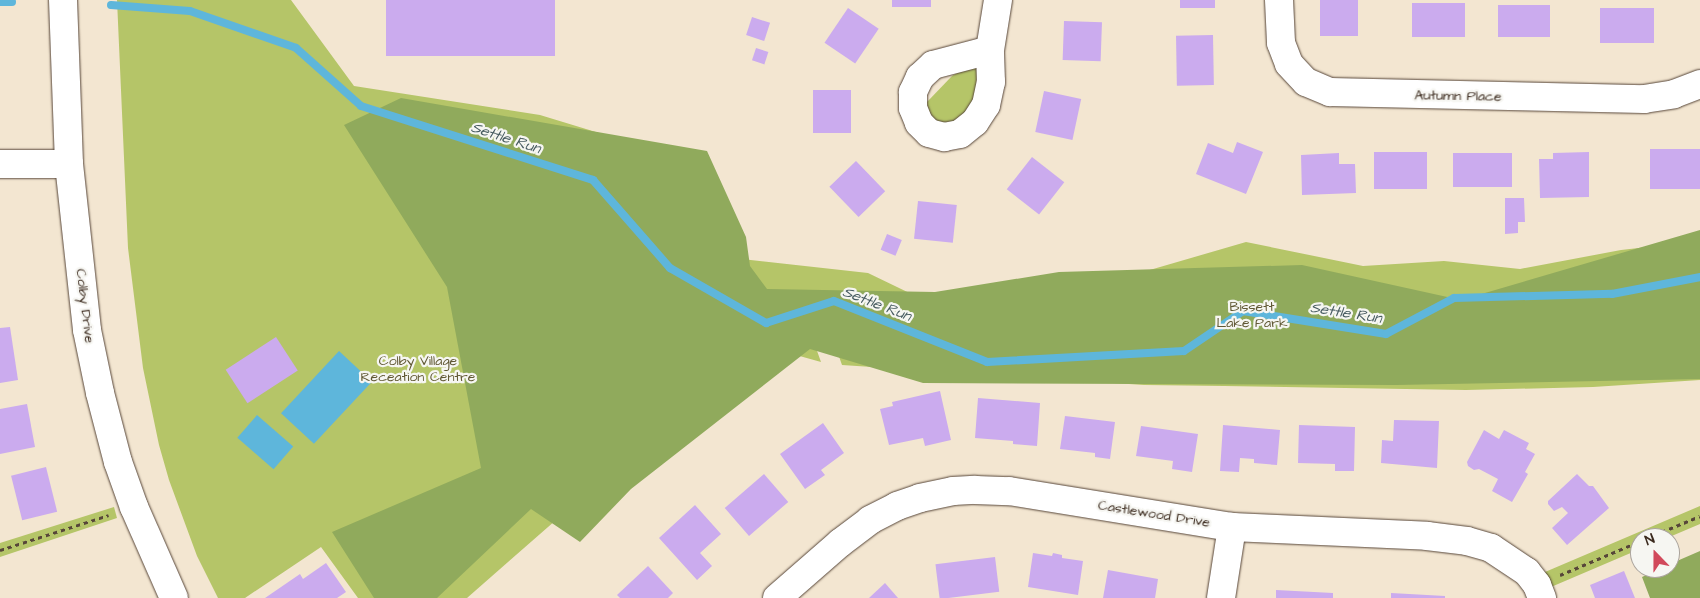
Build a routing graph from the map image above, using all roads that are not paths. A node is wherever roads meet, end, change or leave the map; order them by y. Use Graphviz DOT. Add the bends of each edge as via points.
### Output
graph roads {
  1 [pos="63,0"];
  2 [pos="998,0"];
  3 [pos="1279,0"];
  4 [pos="990,50"];
  5 [pos="1700,84"];
  6 [pos="0,164"];
  7 [pos="69,164"];
  8 [pos="1232,527"];
  9 [pos="1539,591"];
  10 [pos="174,598"];
  11 [pos="777,598"];
  12 [pos="1221,598"];
  1 -- 7 [label="street, Colby Drive"];
  2 -- 4 [label="street"];
  3 -- 5 [label="street, Autumn Place" via="1281,43 1288,64 1306,82 1330,92 1644,99 1674,94"];
  6 -- 7 [label="street"];
  7 -- 10 [label="street, Colby Drive" via="87,330 100,393 134,507"];
  8 -- 9 [label="street, Castlewood Drive" via="1427,536 1467,541 1492,548 1508,558 1527,572"];
  8 -- 11 [label="street, Castlewood Drive" via="1008,491 947,492 897,506 870,520"];
  8 -- 12 [label="street"];
}
